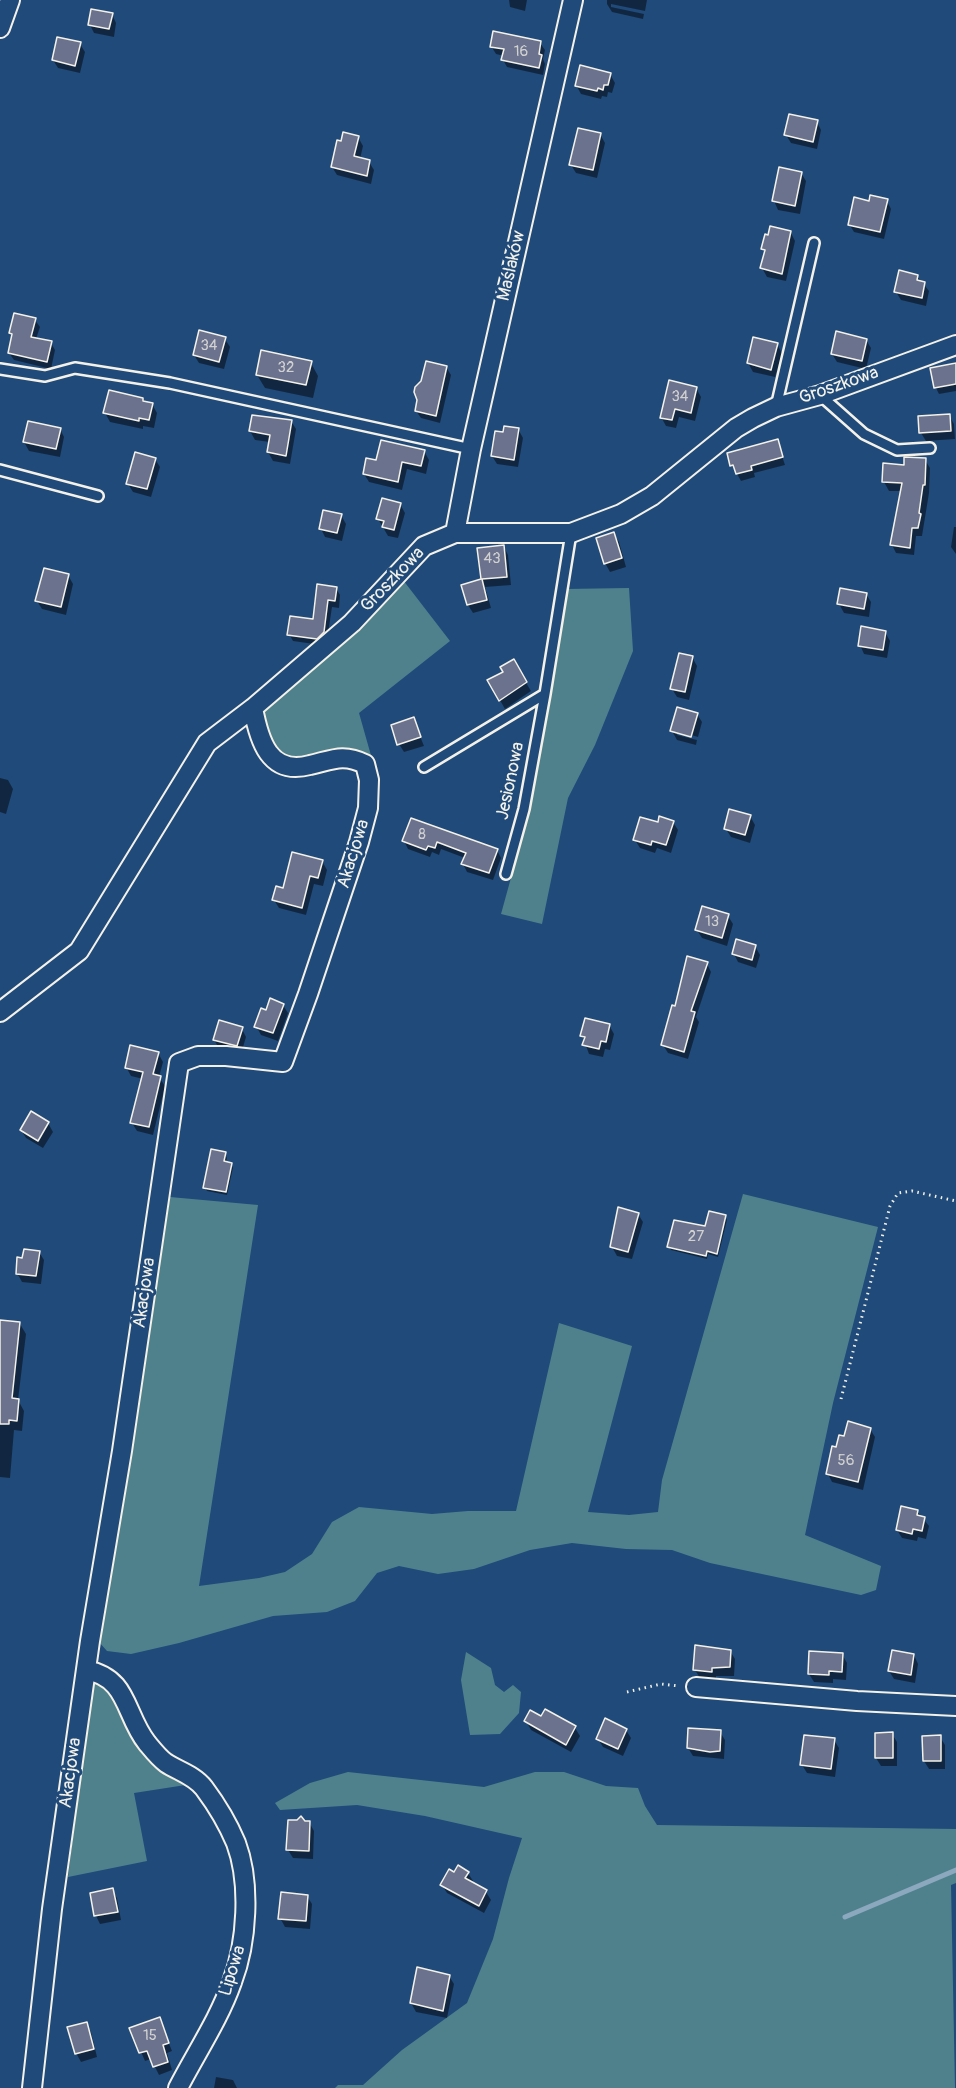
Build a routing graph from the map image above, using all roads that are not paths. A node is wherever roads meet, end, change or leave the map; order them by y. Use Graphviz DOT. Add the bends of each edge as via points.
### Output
graph roads {
  1 [pos="10,0"];
  2 [pos="573,0"];
  3 [pos="0,28"];
  4 [pos="814,243"];
  5 [pos="956,345"];
  6 [pos="0,369"];
  7 [pos="820,395"];
  8 [pos="776,407"];
  9 [pos="930,448"];
  10 [pos="471,449"];
  11 [pos="0,470"];
  12 [pos="98,496"];
  13 [pos="455,533"];
  14 [pos="571,533"];
  15 [pos="545,694"];
  16 [pos="253,708"];
  17 [pos="424,767"];
  18 [pos="506,874"];
  19 [pos="0,1012"];
  20 [pos="86,1670"];
  21 [pos="696,1687"];
  22 [pos="956,1706"];
  23 [pos="32,2088"];
  24 [pos="178,2088"];
  1 -- 3 [label="street"];
  2 -- 10 [label="street, Maślaków"];
  4 -- 8 [label="lane"];
  5 -- 7 [label="street, Groszkowa"];
  6 -- 10 [label="lane" via="45,376 75,368 170,383"];
  7 -- 8 [label="street, Groszkowa"];
  7 -- 9 [label="lane" via="864,434 897,450"];
  8 -- 14 [label="street, Groszkowa" via="736,428 652,496 621,514"];
  10 -- 13 [label="street, Maślaków"];
  11 -- 12 [label="lane"];
  13 -- 14 [label="street, Groszkowa"];
  13 -- 16 [label="street, Groszkowa" via="424,546 352,623"];
  14 -- 15 [label="lane, Jesionowa"];
  15 -- 17 [label="lane, Jesionowa"];
  15 -- 18 [label="lane, Jesionowa" via="524,809"];
  16 -- 19 [label="street, Groszkowa" via="207,743 79,951"];
  16 -- 20 [label="street, Akacjowa" via="261,741 284,766 307,766 340,757 365,764 368,808 283,1062 198,1056 179,1063"];
  20 -- 23 [label="street, Akacjowa" via="52,1909"];
  20 -- 24 [label="street, Lipowa" via="111,1680 146,1742 164,1762 202,1785 236,1843 245,1892 245,1927 237,1967 216,2018"];
  21 -- 22 [label="street"];
}
